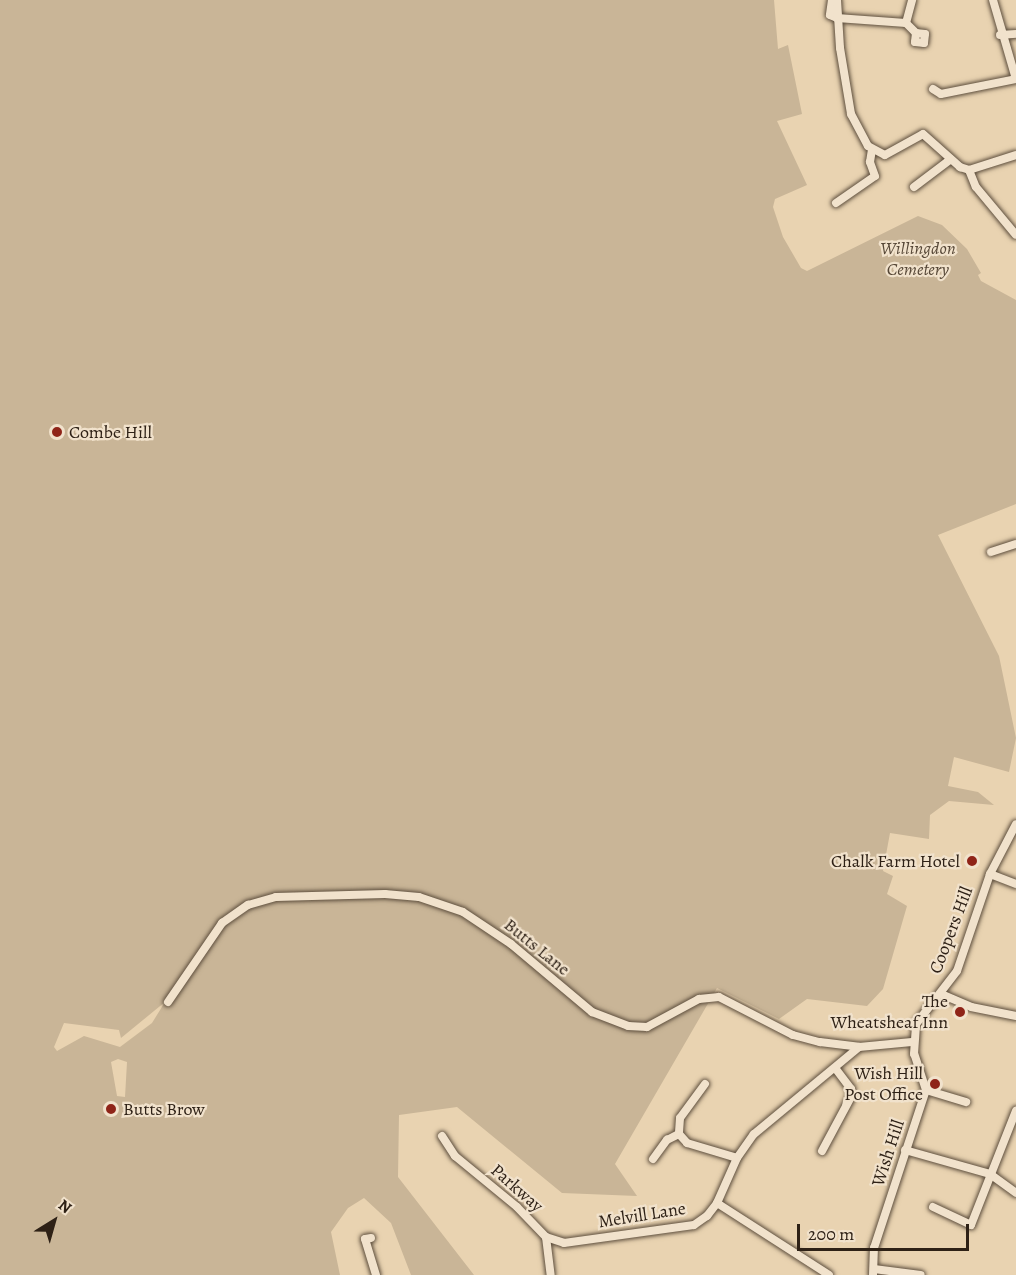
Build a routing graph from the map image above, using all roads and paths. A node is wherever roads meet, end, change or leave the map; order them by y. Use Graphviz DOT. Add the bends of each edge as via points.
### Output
graph roads {
  1 [pos="832,0"];
  2 [pos="837,0"];
  3 [pos="912,0"];
  4 [pos="993,0"];
  5 [pos="837,18"];
  6 [pos="906,23"];
  7 [pos="916,33"];
  8 [pos="1016,34"];
  9 [pos="1000,35"];
  10 [pos="1016,79"];
  11 [pos="937,95"];
  12 [pos="872,149"];
  13 [pos="1016,155"];
  14 [pos="951,159"];
  15 [pos="969,170"];
  16 [pos="914,187"];
  17 [pos="836,202"];
  18 [pos="1016,235"];
  19 [pos="1016,544"];
  20 [pos="992,552"];
  21 [pos="1016,824"];
  22 [pos="990,874"];
  23 [pos="1016,884"];
  24 [pos="941,994"];
  25 [pos="168,1002"];
  26 [pos="1016,1016"];
  27 [pos="912,1042"];
  28 [pos="859,1047"];
  29 [pos="836,1069"];
  30 [pos="705,1084"];
  31 [pos="926,1090"];
  32 [pos="966,1102"];
  33 [pos="1016,1111"];
  34 [pos="679,1134"];
  35 [pos="442,1136"];
  36 [pos="905,1150"];
  37 [pos="822,1151"];
  38 [pos="737,1158"];
  39 [pos="653,1159"];
  40 [pos="990,1174"];
  41 [pos="1016,1193"];
  42 [pos="717,1203"];
  43 [pos="933,1207"];
  44 [pos="546,1237"];
  45 [pos="371,1238"];
  46 [pos="564,1243"];
  47 [pos="550,1259"];
  48 [pos="873,1272"];
  49 [pos="376,1275"];
  50 [pos="551,1275"];
  51 [pos="829,1275"];
  52 [pos="921,1275"];
  1 -- 5 [label="street" via="830,15"];
  2 -- 5 [label="street"];
  3 -- 6 [label="street"];
  4 -- 9 [label="street"];
  5 -- 6 [label="street"];
  5 -- 12 [label="street" via="851,114 858,134"];
  6 -- 7 [label="street"];
  8 -- 9 [label="street"];
  9 -- 10 [label="street"];
  10 -- 11 [label="street"];
  12 -- 14 [label="street" via="885,155 923,134"];
  12 -- 17 [label="street" via="870,162 875,176"];
  13 -- 15 [label="street"];
  14 -- 15 [label="street"];
  14 -- 16 [label="street"];
  15 -- 18 [label="street" via="976,187"];
  19 -- 20 [label="street"];
  21 -- 22 [label="street, Coopers Hill"];
  22 -- 23 [label="street"];
  22 -- 24 [label="street, Coopers Hill" via="957,971"];
  24 -- 26 [label="street" via="971,1007"];
  24 -- 27 [label="street, Coopers Hill" via="916,1024"];
  25 -- 28 [label="street, Butts Lane" via="222,923 248,904 276,897 385,894 419,897 463,912 511,944 592,1012 611,1021 647,1027 699,999 719,997 793,1035"];
  27 -- 28 [label="street, Butts Lane"];
  27 -- 31 [label="street"];
  28 -- 29 [label="street, Melvill Lane"];
  29 -- 37 [label="street" via="851,1089 851,1097"];
  29 -- 38 [label="street, Melvill Lane" via="779,1111 754,1134"];
  30 -- 34 [label="street" via="680,1118"];
  31 -- 32 [label="street"];
  31 -- 36 [label="street, Wish Hill"];
  33 -- 40 [label="street"];
  34 -- 38 [label="street" via="697,1147"];
  34 -- 39 [label="street" via="667,1140"];
  35 -- 44 [label="street, Parkway" via="455,1156 517,1207"];
  36 -- 40 [label="street"];
  36 -- 48 [label="street, Wish Hill" via="874,1248"];
  38 -- 42 [label="street, Melvill Lane"];
  40 -- 41 [label="street"];
  40 -- 43 [label="street" via="971,1225"];
  42 -- 46 [label="street, Melvill Lane" via="694,1225"];
  42 -- 51 [label="street"];
  44 -- 46 [label="street"];
  44 -- 47 [label="street, Parkway"];
  45 -- 49 [label="street" via="365,1239"];
  46 -- 47 [label="street"];
  47 -- 50 [label="street, Parkway"];
  48 -- 52 [label="street"];
}
